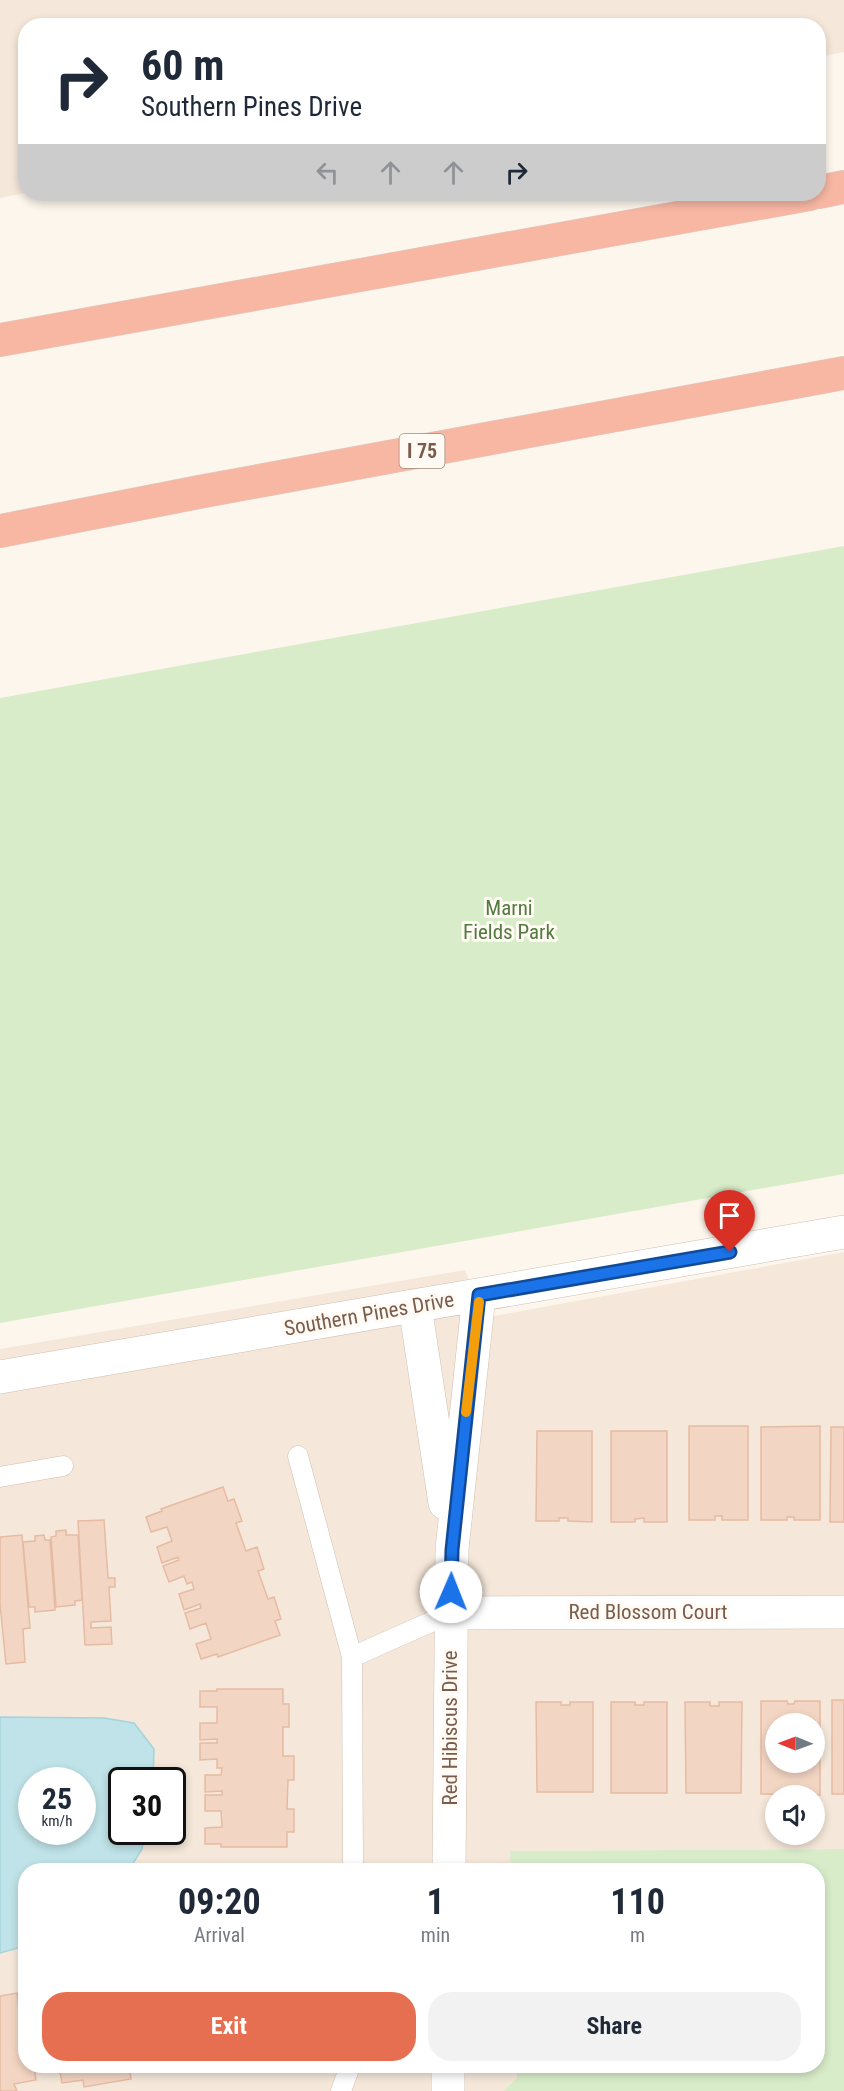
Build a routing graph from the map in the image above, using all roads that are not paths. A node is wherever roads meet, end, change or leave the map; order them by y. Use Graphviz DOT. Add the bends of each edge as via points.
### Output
graph roads {
  1 [pos="844,187"];
  2 [pos="826,191"];
  3 [pos="771,201"];
  4 [pos="0,340"];
  5 [pos="844,373"];
  6 [pos="0,531"];
  7 [pos="844,1232"];
  8 [pos="479,1295"];
  9 [pos="415,1306"];
  10 [pos="0,1377"];
  11 [pos="298,1456"];
  12 [pos="63,1466"];
  13 [pos="0,1477"];
  14 [pos="452,1550"];
  15 [pos="451,1612"];
  16 [pos="844,1612"];
  17 [pos="352,1657"];
  18 [pos="353,1863"];
  19 [pos="449,1863"];
  20 [pos="347,2073"];
  21 [pos="448,2073"];
  22 [pos="341,2091"];
  23 [pos="448,2091"];
  1 -- 2 [label="highway"];
  3 -- 4 [label="highway"];
  5 -- 6 [label="highway, I 75"];
  7 -- 8 [label="street, Southern Pines Drive"];
  8 -- 9 [label="street, Southern Pines Drive"];
  8 -- 14 [label="street, Red Hibiscus Drive"];
  9 -- 10 [label="street, Southern Pines Drive"];
  9 -- 14 [label="street, Red Hibiscus Drive"];
  11 -- 17 [label="lane"];
  12 -- 13 [label="lane"];
  14 -- 15 [label="street, Red Hibiscus Drive"];
  15 -- 16 [label="street, Red Blossom Court"];
  15 -- 17 [label="lane"];
  15 -- 19 [label="street, Red Hibiscus Drive"];
  17 -- 18 [label="lane"];
  20 -- 22 [label="lane"];
  21 -- 23 [label="street"];
}
